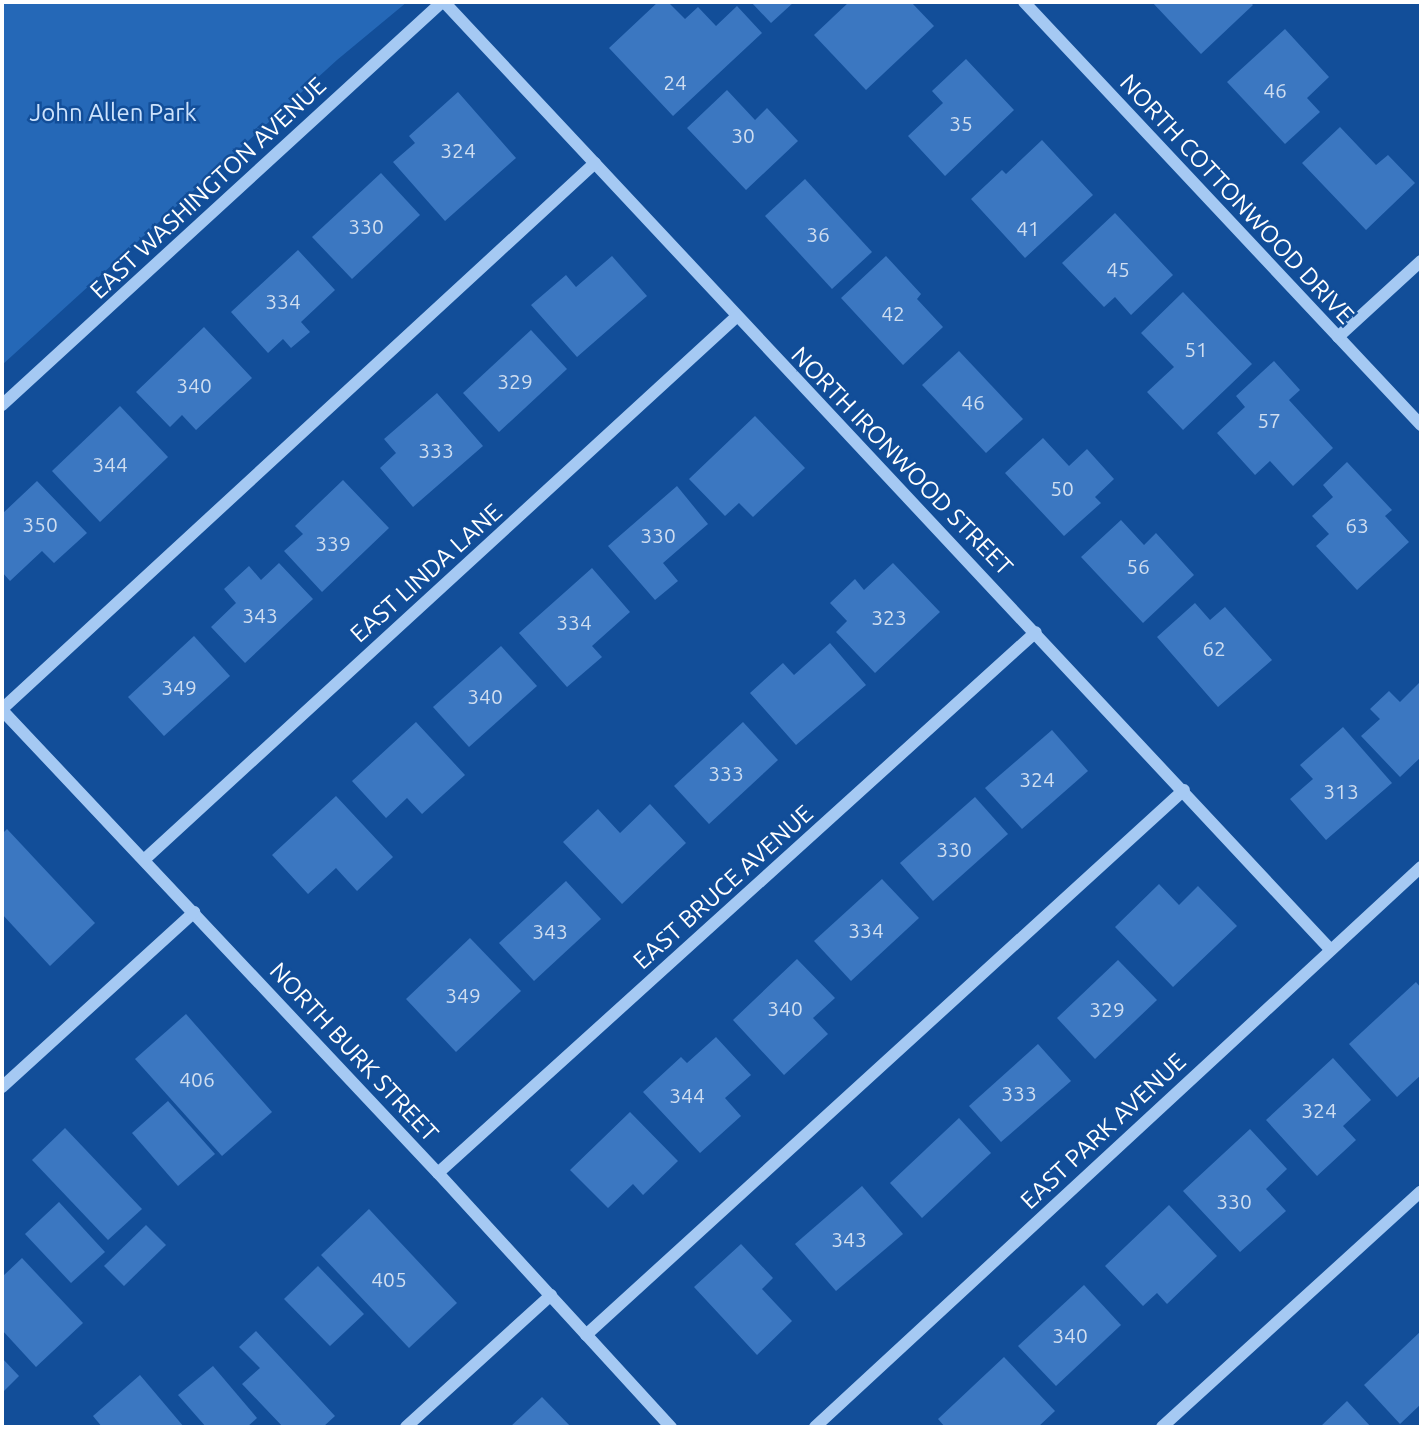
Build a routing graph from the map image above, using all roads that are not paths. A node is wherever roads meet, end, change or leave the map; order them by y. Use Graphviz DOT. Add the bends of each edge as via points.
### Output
graph roads {
  1 [pos="443,2"];
  2 [pos="1024,2"];
  3 [pos="595,163"];
  4 [pos="1421,261"];
  5 [pos="736,317"];
  6 [pos="1338,337"];
  7 [pos="2,405"];
  8 [pos="1421,425"];
  9 [pos="1035,632"];
  10 [pos="2,709"];
  11 [pos="1184,790"];
  12 [pos="145,859"];
  13 [pos="1421,867"];
  14 [pos="194,912"];
  15 [pos="1330,949"];
  16 [pos="2,1087"];
  17 [pos="438,1172"];
  18 [pos="1421,1191"];
  19 [pos="551,1295"];
  20 [pos="586,1335"];
  21 [pos="406,1427"];
  22 [pos="671,1427"];
  23 [pos="815,1427"];
  24 [pos="1162,1427"];
  1 -- 3 [label="street, NORTH IRONWOOD STREET"];
  1 -- 7 [label="street, EAST WASHINGTON AVENUE"];
  2 -- 6 [label="street, NORTH COTTONWOOD DRIVE"];
  3 -- 5 [label="street, NORTH IRONWOOD STREET"];
  3 -- 10 [label="street"];
  4 -- 6 [label="street"];
  5 -- 9 [label="street, NORTH IRONWOOD STREET"];
  5 -- 12 [label="street, EAST LINDA LANE"];
  6 -- 8 [label="street, NORTH COTTONWOOD DRIVE"];
  9 -- 11 [label="street, NORTH IRONWOOD STREET"];
  9 -- 17 [label="street, EAST BRUCE AVENUE"];
  10 -- 12 [label="street, NORTH BURK STREET"];
  11 -- 15 [label="street, NORTH IRONWOOD STREET"];
  11 -- 20 [label="street"];
  12 -- 14 [label="street, NORTH BURK STREET"];
  13 -- 15 [label="street, EAST PARK AVENUE"];
  14 -- 16 [label="street"];
  14 -- 17 [label="street, NORTH BURK STREET"];
  15 -- 23 [label="street, EAST PARK AVENUE"];
  17 -- 19 [label="street, NORTH BURK STREET"];
  18 -- 24 [label="street"];
  19 -- 20 [label="street, NORTH BURK STREET"];
  19 -- 21 [label="street"];
  20 -- 22 [label="street, NORTH BURK STREET"];
}
